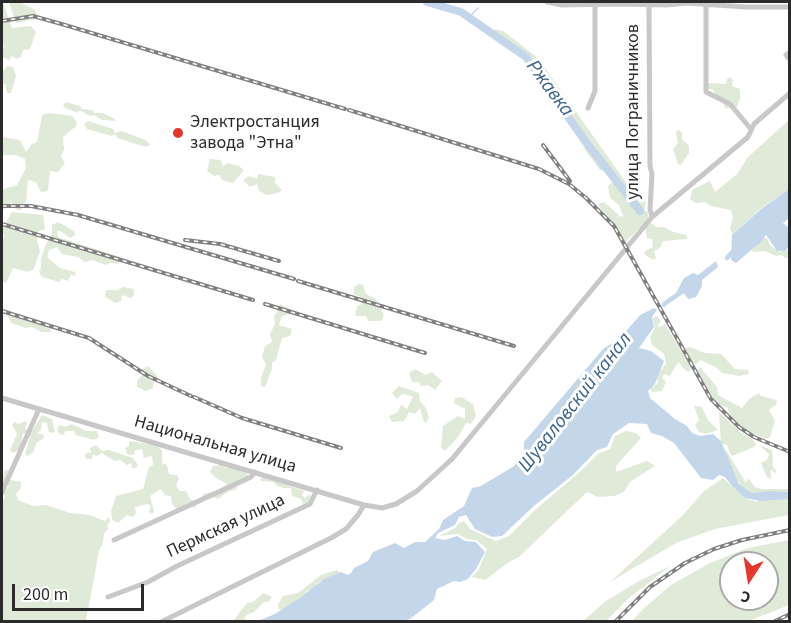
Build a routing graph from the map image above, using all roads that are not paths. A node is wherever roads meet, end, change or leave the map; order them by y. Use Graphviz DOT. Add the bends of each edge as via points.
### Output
graph roads {
  1 [pos="547,2"];
  2 [pos="706,3"];
  3 [pos="595,5"];
  4 [pos="649,5"];
  5 [pos="789,7"];
  6 [pos="789,52"];
  7 [pos="789,60"];
  8 [pos="789,93"];
  9 [pos="588,108"];
  10 [pos="750,128"];
  11 [pos="652,217"];
  12 [pos="2,398"];
  13 [pos="39,409"];
  14 [pos="255,472"];
  15 [pos="317,490"];
  16 [pos="2,492"];
  17 [pos="364,505"];
  18 [pos="114,540"];
  19 [pos="108,597"];
  20 [pos="161,621"];
  1 -- 3 [label="street"];
  2 -- 4 [label="street"];
  2 -- 5 [label="street"];
  2 -- 10 [label="street" via="706,93 730,105"];
  3 -- 4 [label="street"];
  3 -- 9 [label="street" via="595,91"];
  4 -- 11 [label="street, улица Пограничников"];
  6 -- 7 [label="street"];
  8 -- 10 [label="street"];
  10 -- 11 [label="street" via="748,137"];
  11 -- 17 [label="street, Национальная улица" via="452,459 417,491 396,504 382,508"];
  12 -- 13 [label="street, Национальная улица"];
  13 -- 14 [label="street, Национальная улица"];
  13 -- 16 [label="street"];
  14 -- 15 [label="street, Национальная улица"];
  14 -- 18 [label="street"];
  15 -- 17 [label="street, Национальная улица"];
  15 -- 19 [label="street, Пермская улица" via="310,504 148,582"];
  17 -- 20 [label="street" via="346,529 332,538"];
}
